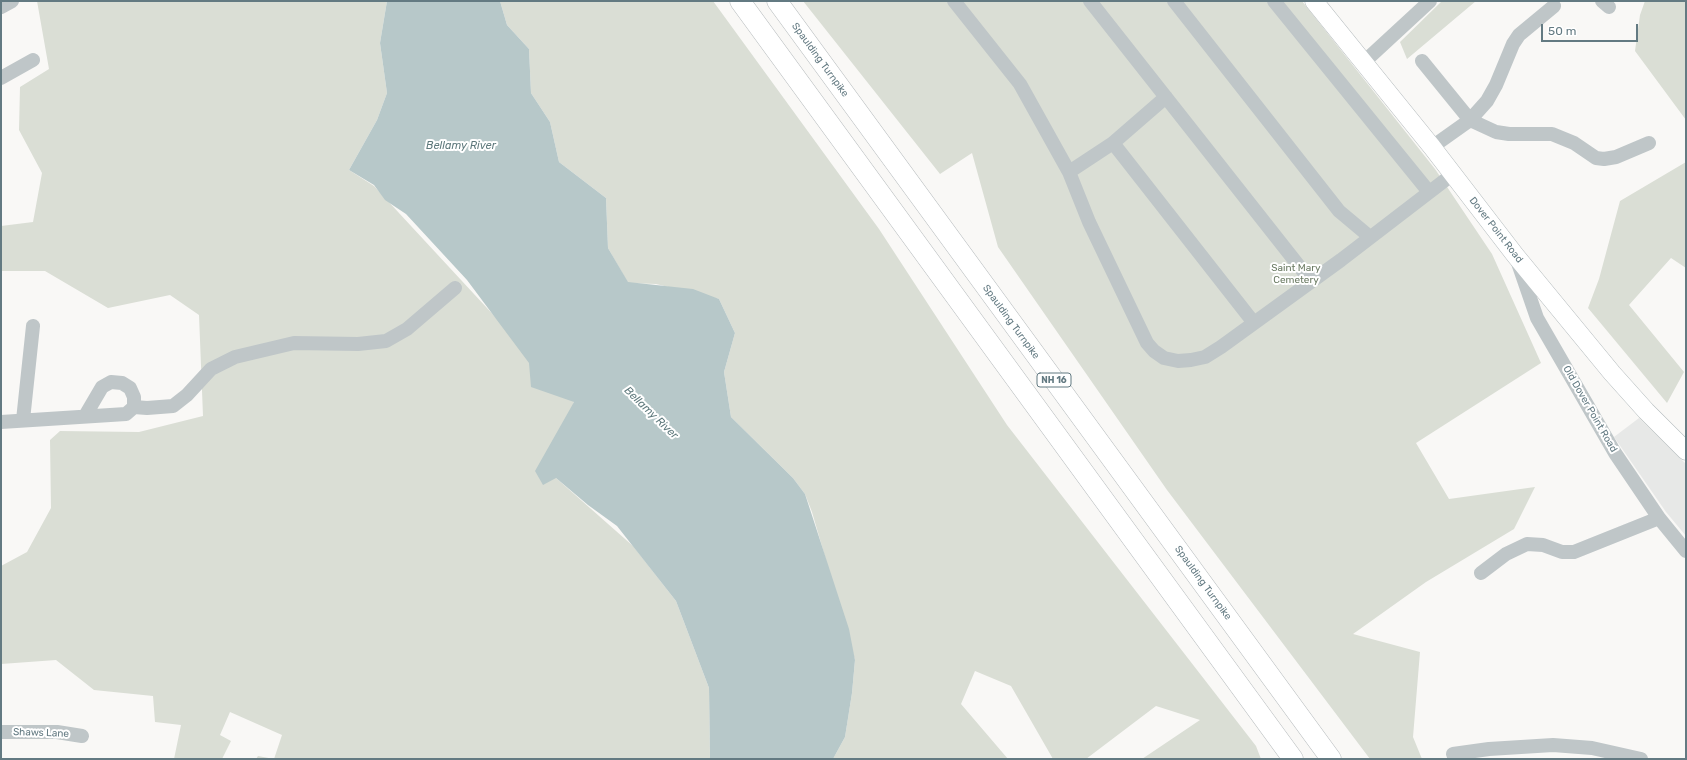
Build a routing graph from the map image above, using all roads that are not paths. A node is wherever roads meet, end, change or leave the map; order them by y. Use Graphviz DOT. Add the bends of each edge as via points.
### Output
graph roads {
  1 [pos="12,1"];
  2 [pos="740,1"];
  3 [pos="777,1"];
  4 [pos="954,1"];
  5 [pos="1090,1"];
  6 [pos="1174,1"];
  7 [pos="1274,1"];
  8 [pos="1314,1"];
  9 [pos="1430,1"];
  10 [pos="1,6"];
  11 [pos="1554,6"];
  12 [pos="33,60"];
  13 [pos="1422,61"];
  14 [pos="1364,62"];
  15 [pos="1,78"];
  16 [pos="1166,97"];
  17 [pos="1470,120"];
  18 [pos="1113,143"];
  19 [pos="1649,143"];
  20 [pos="1432,147"];
  21 [pos="1069,172"];
  22 [pos="1453,174"];
  23 [pos="1429,192"];
  24 [pos="1370,237"];
  25 [pos="1515,255"];
  26 [pos="1310,280"];
  27 [pos="455,288"];
  28 [pos="1254,323"];
  29 [pos="33,326"];
  30 [pos="134,407"];
  31 [pos="85,416"];
  32 [pos="23,420"];
  33 [pos="1,422"];
  34 [pos="1686,451"];
  35 [pos="1659,518"];
  36 [pos="1686,551"];
  37 [pos="1481,573"];
  38 [pos="1,732"];
  39 [pos="82,736"];
  40 [pos="1453,754"];
  41 [pos="1293,759"];
  42 [pos="1331,759"];
  43 [pos="1641,759"];
  1 -- 10 [label="street"];
  2 -- 41 [label="highway, NH 16"];
  3 -- 42 [label="highway, Spaulding Turnpike / NH 16"];
  4 -- 21 [label="street" via="1020,84"];
  5 -- 16 [label="street"];
  6 -- 24 [label="street" via="1340,211"];
  7 -- 23 [label="street"];
  8 -- 14 [label="main road, Dover Point Road"];
  9 -- 14 [label="street"];
  11 -- 17 [label="street" via="1519,35 1496,85"];
  12 -- 15 [label="street"];
  13 -- 17 [label="street"];
  14 -- 20 [label="main road, Dover Point Road"];
  16 -- 18 [label="street"];
  16 -- 26 [label="street"];
  17 -- 19 [label="street" via="1496,132 1541,133 1562,137 1591,156 1604,159 1616,157"];
  17 -- 20 [label="street"];
  18 -- 21 [label="street"];
  18 -- 28 [label="street"];
  20 -- 22 [label="main road, Dover Point Road"];
  21 -- 28 [label="street" via="1089,222 1136,322 1154,351 1164,358 1178,361 1205,357"];
  22 -- 23 [label="street"];
  22 -- 25 [label="main road, Dover Point Road"];
  23 -- 24 [label="street"];
  24 -- 26 [label="street"];
  25 -- 34 [label="main road, Dover Point Road" via="1612,373"];
  25 -- 35 [label="street, Old Dover Point Road" via="1537,318 1615,453"];
  26 -- 28 [label="street"];
  27 -- 30 [label="street" via="407,329 386,341 358,344 294,343 235,357 211,369 172,406"];
  29 -- 32 [label="street"];
  30 -- 31 [label="street" via="126,414"];
  30 -- 31 [label="street" via="130,388 122,383 111,382 102,387"];
  31 -- 32 [label="street"];
  32 -- 33 [label="street"];
  35 -- 36 [label="street, Old Dover Point Road"];
  35 -- 37 [label="street" via="1574,552 1562,552 1544,545 1527,544 1506,554"];
  38 -- 39 [label="street, Shaws Lane" via="57,732"];
  40 -- 43 [label="street" via="1553,745 1592,748"];
}
